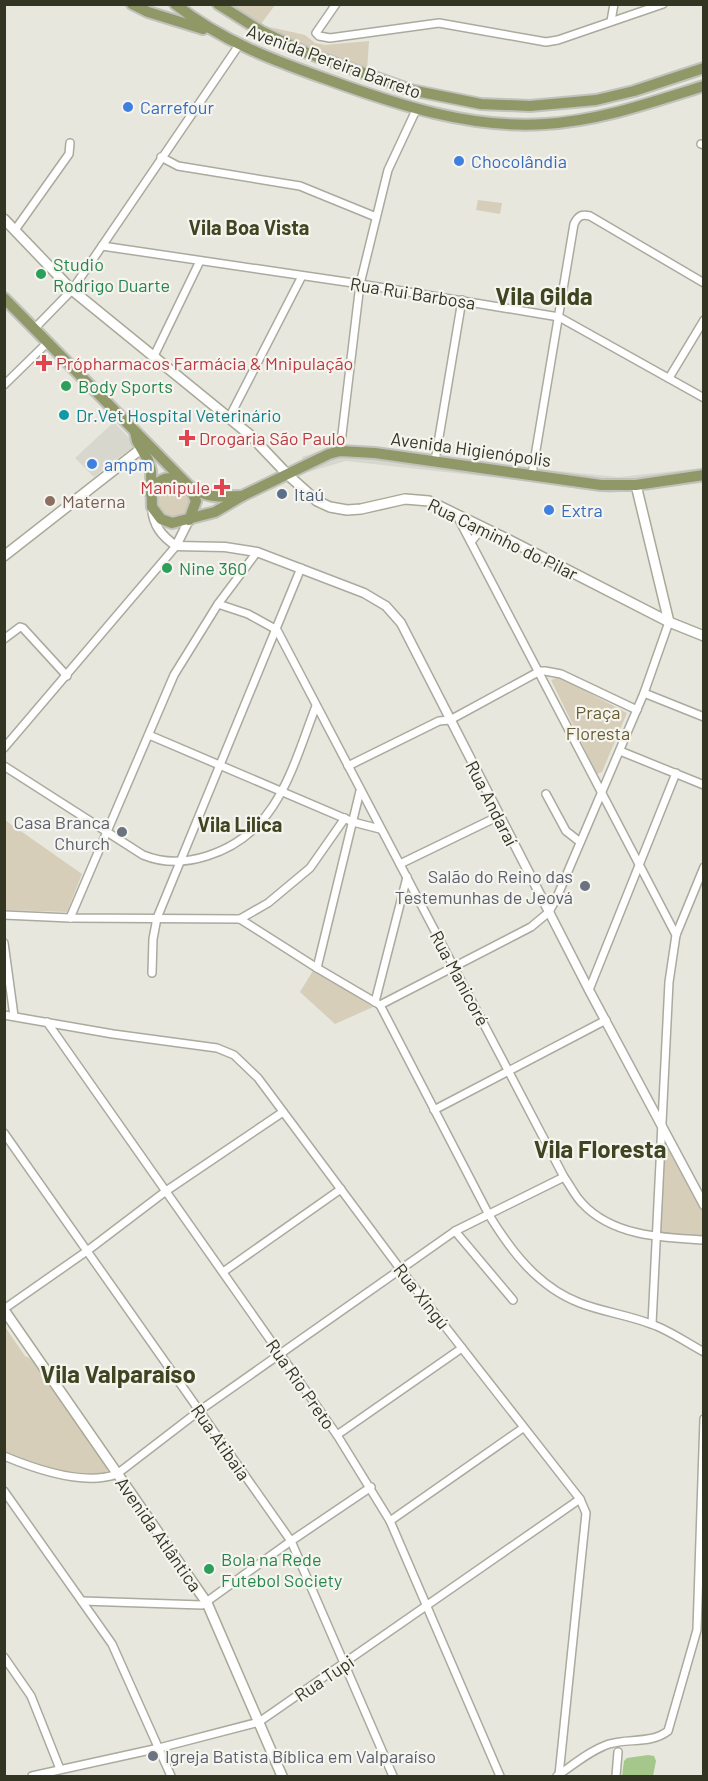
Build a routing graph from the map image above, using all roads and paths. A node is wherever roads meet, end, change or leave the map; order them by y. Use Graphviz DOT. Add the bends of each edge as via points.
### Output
graph roads {
  1 [pos="132,4"];
  2 [pos="175,4"];
  3 [pos="218,4"];
  4 [pos="336,4"];
  5 [pos="614,4"];
  6 [pos="663,4"];
  7 [pos="611,21"];
  8 [pos="214,32"];
  9 [pos="239,45"];
  10 [pos="704,68"];
  11 [pos="704,86"];
  12 [pos="417,108"];
  13 [pos="70,143"];
  14 [pos="161,157"];
  15 [pos="376,217"];
  16 [pos="4,219"];
  17 [pos="15,230"];
  18 [pos="102,246"];
  19 [pos="200,261"];
  20 [pos="302,276"];
  21 [pos="704,282"];
  22 [pos="360,285"];
  23 [pos="72,290"];
  24 [pos="4,298"];
  25 [pos="462,300"];
  26 [pos="559,317"];
  27 [pos="704,320"];
  28 [pos="34,328"];
  29 [pos="47,343"];
  30 [pos="153,356"];
  31 [pos="669,378"];
  32 [pos="4,385"];
  33 [pos="704,398"];
  34 [pos="229,418"];
  35 [pos="135,432"];
  36 [pos="142,448"];
  37 [pos="340,451"];
  38 [pos="157,454"];
  39 [pos="435,461"];
  40 [pos="532,474"];
  41 [pos="288,475"];
  42 [pos="704,475"];
  43 [pos="188,484"];
  44 [pos="636,485"];
  45 [pos="151,495"];
  46 [pos="242,496"];
  47 [pos="152,507"];
  48 [pos="456,513"];
  49 [pos="189,520"];
  50 [pos="483,527"];
  51 [pos="184,531"];
  52 [pos="471,542"];
  53 [pos="176,546"];
  54 [pos="204,546"];
  55 [pos="257,552"];
  56 [pos="4,556"];
  57 [pos="301,568"];
  58 [pos="218,604"];
  59 [pos="669,622"];
  60 [pos="277,630"];
  61 [pos="704,636"];
  62 [pos="4,639"];
  63 [pos="540,671"];
  64 [pos="67,676"];
  65 [pos="644,693"];
  66 [pos="316,706"];
  67 [pos="637,710"];
  68 [pos="704,717"];
  69 [pos="450,720"];
  70 [pos="149,735"];
  71 [pos="4,748"];
  72 [pos="620,751"];
  73 [pos="221,764"];
  74 [pos="4,766"];
  75 [pos="348,766"];
  76 [pos="676,773"];
  77 [pos="704,785"];
  78 [pos="360,791"];
  79 [pos="601,791"];
  80 [pos="282,792"];
  81 [pos="546,794"];
  82 [pos="499,816"];
  83 [pos="345,818"];
  84 [pos="353,822"];
  85 [pos="380,829"];
  86 [pos="108,832"];
  87 [pos="580,842"];
  88 [pos="179,863"];
  89 [pos="639,863"];
  90 [pos="400,864"];
  91 [pos="704,867"];
  92 [pos="407,877"];
  93 [pos="549,912"];
  94 [pos="4,915"];
  95 [pos="70,918"];
  96 [pos="157,918"];
  97 [pos="240,919"];
  98 [pos="676,935"];
  99 [pos="4,943"];
  100 [pos="454,966"];
  101 [pos="317,968"];
  102 [pos="152,973"];
  103 [pos="589,990"];
  104 [pos="377,1004"];
  105 [pos="4,1015"];
  106 [pos="14,1016"];
  107 [pos="606,1020"];
  108 [pos="47,1022"];
  109 [pos="509,1071"];
  110 [pos="434,1110"];
  111 [pos="283,1112"];
  112 [pos="662,1124"];
  113 [pos="4,1133"];
  114 [pos="564,1177"];
  115 [pos="340,1189"];
  116 [pos="166,1191"];
  117 [pos="704,1204"];
  118 [pos="489,1215"];
  119 [pos="455,1231"];
  120 [pos="657,1236"];
  121 [pos="704,1240"];
  122 [pos="87,1251"];
  123 [pos="401,1270"];
  124 [pos="223,1272"];
  125 [pos="513,1300"];
  126 [pos="4,1309"];
  127 [pos="652,1324"];
  128 [pos="462,1348"];
  129 [pos="704,1352"];
  130 [pos="280,1354"];
  131 [pos="199,1411"];
  132 [pos="704,1419"];
  133 [pos="523,1428"];
  134 [pos="337,1436"];
  135 [pos="4,1456"];
  136 [pos="117,1474"];
  137 [pos="371,1488"];
  138 [pos="4,1491"];
  139 [pos="580,1500"];
  140 [pos="390,1521"];
  141 [pos="291,1540"];
  142 [pos="82,1600"];
  143 [pos="207,1603"];
  144 [pos="427,1606"];
  145 [pos="4,1657"];
  146 [pos="345,1664"];
  147 [pos="259,1722"];
  148 [pos="159,1748"];
  149 [pos="618,1752"];
  150 [pos="60,1769"];
  151 [pos="32,1776"];
  152 [pos="171,1776"];
  153 [pos="282,1776"];
  154 [pos="393,1776"];
  155 [pos="500,1776"];
  156 [pos="558,1776"];
  157 [pos="616,1776"];
  1 -- 8 [label="main road"];
  2 -- 8 [label="main road, Avenida Pereira Barreto"];
  3 -- 10 [label="main road, Avenida Pereira Barreto" via="307,53 411,90 481,104 530,106 596,100"];
  4 -- 7 [label="street" via="316,33 319,36 330,38 443,23 546,42"];
  5 -- 7 [label="street"];
  6 -- 7 [label="street"];
  8 -- 9 [label="main road, Avenida Pereira Barreto"];
  9 -- 12 [label="main road, Avenida Pereira Barreto" via="305,72"];
  9 -- 14 [label="street"];
  11 -- 12 [label="main road, Avenida Pereira Barreto" via="621,112 548,124 494,123"];
  12 -- 15 [label="street" via="388,170"];
  13 -- 17 [label="street" via="69,154"];
  14 -- 15 [label="street" via="178,166 300,186"];
  14 -- 18 [label="street"];
  15 -- 22 [label="street"];
  16 -- 17 [label="main road, Rua Caminho do Pilar"];
  17 -- 23 [label="main road, Rua Caminho do Pilar"];
  18 -- 19 [label="street, Rua Rui Barbosa"];
  18 -- 23 [label="street"];
  19 -- 20 [label="street, Rua Rui Barbosa"];
  19 -- 30 [label="street"];
  20 -- 22 [label="street, Rua Rui Barbosa"];
  20 -- 34 [label="street"];
  21 -- 26 [label="street" via="583,214 574,224"];
  22 -- 25 [label="street, Rua Rui Barbosa"];
  22 -- 37 [label="street"];
  23 -- 28 [label="street"];
  23 -- 30 [label="main road, Rua Caminho do Pilar"];
  24 -- 28 [label="main road"];
  25 -- 26 [label="street, Rua Rui Barbosa"];
  25 -- 39 [label="street"];
  26 -- 31 [label="street, Rua Rui Barbosa"];
  26 -- 40 [label="street"];
  27 -- 31 [label="street"];
  28 -- 29 [label="main road"];
  29 -- 32 [label="street"];
  29 -- 35 [label="main road"];
  30 -- 34 [label="main road, Rua Caminho do Pilar"];
  31 -- 33 [label="street, Rua Rui Barbosa"];
  34 -- 41 [label="main road, Rua Caminho do Pilar"];
  35 -- 36 [label="main road"];
  35 -- 38 [label="main road"];
  36 -- 38 [label="main road" via="149,447"];
  36 -- 45 [label="main road" via="151,471"];
  36 -- 56 [label="main road"];
  37 -- 39 [label="main road, Avenida Higienópolis"];
  37 -- 41 [label="main road, Avenida Higienópolis"];
  38 -- 43 [label="main road"];
  39 -- 40 [label="main road, Avenida Higienópolis"];
  40 -- 44 [label="main road, Avenida Higienópolis" via="601,485"];
  41 -- 46 [label="main road, Avenida Higienópolis"];
  41 -- 48 [label="main road, Rua Caminho do Pilar" via="317,501 330,507 361,509 417,499"];
  42 -- 44 [label="main road, Avenida Higienópolis"];
  43 -- 45 [label="main road" via="169,479 157,485"];
  43 -- 46 [label="main road, Avenida Higienópolis" via="209,495"];
  43 -- 49 [label="main road" via="196,501"];
  44 -- 59 [label="main road"];
  45 -- 47 [label="main road"];
  46 -- 49 [label="main road, Avenida Higienópolis" via="215,512"];
  47 -- 49 [label="main road" via="158,517 168,522"];
  47 -- 53 [label="street" via="158,528"];
  48 -- 50 [label="main road, Rua Caminho do Pilar"];
  48 -- 52 [label="street"];
  49 -- 51 [label="street"];
  50 -- 52 [label="street"];
  50 -- 59 [label="main road, Rua Caminho do Pilar"];
  51 -- 53 [label="street"];
  51 -- 54 [label="street"];
  52 -- 63 [label="street"];
  53 -- 54 [label="street, Rua Andaraí"];
  53 -- 64 [label="street"];
  54 -- 55 [label="street, Rua Andaraí"];
  55 -- 57 [label="street, Rua Andaraí"];
  55 -- 58 [label="street"];
  57 -- 60 [label="street"];
  57 -- 69 [label="street, Rua Andaraí" via="386,606 401,623"];
  58 -- 60 [label="street"];
  58 -- 70 [label="street" via="182,661"];
  59 -- 61 [label="main road, Rua Caminho do Pilar"];
  59 -- 65 [label="street"];
  60 -- 66 [label="street, Rua Manicoré"];
  60 -- 73 [label="street"];
  62 -- 64 [label="street" via="23,628"];
  63 -- 67 [label="street" via="561,674"];
  63 -- 69 [label="street"];
  63 -- 79 [label="street"];
  64 -- 71 [label="street"];
  65 -- 67 [label="street"];
  65 -- 68 [label="street"];
  66 -- 75 [label="street, Rua Manicoré"];
  66 -- 80 [label="street"];
  67 -- 72 [label="street"];
  69 -- 75 [label="street" via="439,721"];
  69 -- 82 [label="street, Rua Andaraí"];
  70 -- 73 [label="street"];
  70 -- 86 [label="street"];
  72 -- 76 [label="street"];
  72 -- 79 [label="street"];
  73 -- 80 [label="street"];
  73 -- 88 [label="street"];
  74 -- 86 [label="street"];
  75 -- 78 [label="street, Rua Manicoré"];
  76 -- 77 [label="street"];
  76 -- 89 [label="street"];
  78 -- 84 [label="street"];
  78 -- 85 [label="street, Rua Manicoré"];
  79 -- 87 [label="street"];
  79 -- 89 [label="street"];
  80 -- 83 [label="street"];
  80 -- 88 [label="street" via="267,816 240,841 219,852"];
  81 -- 87 [label="street" via="566,831"];
  82 -- 90 [label="street"];
  82 -- 93 [label="street, Rua Andaraí"];
  83 -- 84 [label="street"];
  83 -- 97 [label="street" via="310,868 268,903"];
  84 -- 85 [label="street"];
  84 -- 101 [label="street"];
  85 -- 90 [label="street, Rua Manicoré"];
  86 -- 88 [label="street" via="150,858"];
  86 -- 95 [label="street"];
  87 -- 93 [label="street"];
  88 -- 96 [label="street"];
  89 -- 98 [label="street"];
  89 -- 103 [label="street"];
  90 -- 92 [label="street, Rua Manicoré"];
  91 -- 98 [label="street"];
  92 -- 100 [label="street, Rua Manicoré"];
  92 -- 104 [label="street"];
  93 -- 100 [label="street" via="531,927"];
  93 -- 103 [label="street, Rua Andaraí"];
  94 -- 95 [label="street"];
  95 -- 96 [label="street"];
  96 -- 97 [label="street"];
  96 -- 102 [label="street"];
  97 -- 101 [label="street"];
  98 -- 112 [label="street" via="669,982"];
  99 -- 106 [label="street"];
  100 -- 104 [label="street"];
  100 -- 109 [label="street, Rua Manicoré"];
  101 -- 104 [label="street"];
  103 -- 107 [label="street, Rua Andaraí"];
  104 -- 110 [label="street"];
  105 -- 106 [label="street, Rua Xingú"];
  106 -- 108 [label="street, Rua Xingú"];
  107 -- 109 [label="street"];
  107 -- 112 [label="street, Rua Andaraí"];
  108 -- 111 [label="street, Rua Xingú" via="228,1052 258,1078"];
  108 -- 116 [label="street, Rua Rio Preto"];
  109 -- 110 [label="street"];
  109 -- 114 [label="street, Rua Manicoré"];
  110 -- 118 [label="street"];
  111 -- 115 [label="street, Rua Xingú"];
  111 -- 116 [label="street"];
  112 -- 117 [label="street, Rua Andaraí"];
  112 -- 120 [label="street"];
  113 -- 122 [label="street, Rua Atibaia"];
  114 -- 118 [label="street"];
  114 -- 120 [label="street, Rua Manicoré" via="582,1203 600,1217 628,1231"];
  115 -- 123 [label="street, Rua Xingú"];
  115 -- 124 [label="street"];
  116 -- 122 [label="street"];
  116 -- 124 [label="street, Rua Rio Preto"];
  118 -- 119 [label="street"];
  118 -- 127 [label="street" via="525,1266 561,1294"];
  119 -- 123 [label="street"];
  119 -- 125 [label="street"];
  120 -- 121 [label="street, Rua Manicoré"];
  120 -- 127 [label="street"];
  122 -- 126 [label="street"];
  122 -- 131 [label="street, Rua Atibaia"];
  123 -- 128 [label="street, Rua Xingú"];
  123 -- 130 [label="street"];
  124 -- 130 [label="street, Rua Rio Preto"];
  126 -- 136 [label="main road, Avenida Atlântica"];
  127 -- 129 [label="street"];
  128 -- 133 [label="street, Rua Xingú"];
  128 -- 134 [label="street"];
  130 -- 131 [label="street"];
  130 -- 134 [label="street, Rua Rio Preto"];
  131 -- 136 [label="street"];
  131 -- 141 [label="street, Rua Atibaia"];
  132 -- 156 [label="street" via="697,1630 668,1731 652,1739 602,1747"];
  133 -- 139 [label="street, Rua Xingú"];
  133 -- 140 [label="street"];
  134 -- 137 [label="street, Rua Rio Preto"];
  135 -- 136 [label="street" via="72,1476"];
  136 -- 143 [label="main road, Avenida Atlântica"];
  137 -- 140 [label="street, Rua Rio Preto"];
  137 -- 141 [label="street"];
  138 -- 142 [label="street"];
  139 -- 144 [label="street, Rua Tupi"];
  139 -- 156 [label="street, Rua Xingú" via="586,1513"];
  140 -- 144 [label="street, Rua Rio Preto"];
  141 -- 143 [label="street"];
  141 -- 146 [label="street, Rua Atibaia"];
  142 -- 143 [label="street" via="197,1606"];
  142 -- 148 [label="street" via="116,1650"];
  143 -- 147 [label="main road, Avenida Atlântica"];
  144 -- 146 [label="street, Rua Tupi"];
  144 -- 155 [label="street, Rua Rio Preto"];
  145 -- 150 [label="street" via="31,1696"];
  146 -- 147 [label="street, Rua Tupi"];
  146 -- 154 [label="street, Rua Atibaia"];
  147 -- 148 [label="street, Rua Tupi"];
  147 -- 153 [label="main road, Avenida Atlântica"];
  148 -- 150 [label="street, Rua Tupi"];
  148 -- 152 [label="street"];
  149 -- 157 [label="street"];
  150 -- 151 [label="street, Rua Tupi"];
}
